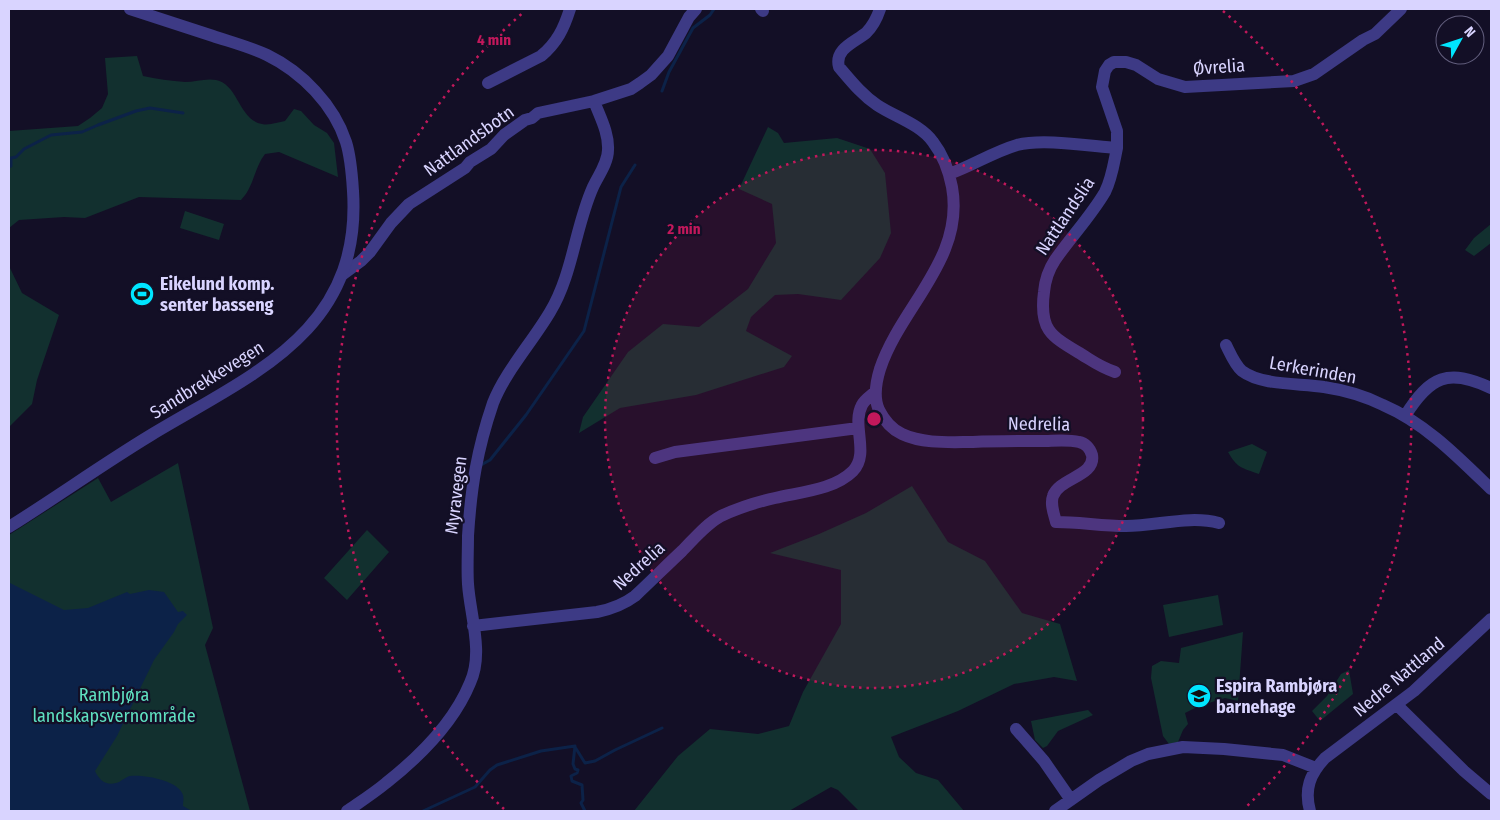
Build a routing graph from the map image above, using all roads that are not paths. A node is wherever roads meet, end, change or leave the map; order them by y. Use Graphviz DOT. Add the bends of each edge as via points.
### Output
graph roads {
  1 [pos="130,9"];
  2 [pos="570,9"];
  3 [pos="696,9"];
  4 [pos="880,9"];
  5 [pos="1401,9"];
  6 [pos="488,83"];
  7 [pos="594,101"];
  8 [pos="1117,148"];
  9 [pos="949,174"];
  10 [pos="342,275"];
  11 [pos="1226,345"];
  12 [pos="1115,372"];
  13 [pos="1491,388"];
  14 [pos="875,392"];
  15 [pos="1405,416"];
  16 [pos="858,428"];
  17 [pos="655,458"];
  18 [pos="1491,489"];
  19 [pos="1219,523"];
  20 [pos="9,527"];
  21 [pos="1491,619"];
  22 [pos="473,626"];
  23 [pos="1397,705"];
  24 [pos="1016,729"];
  25 [pos="1316,768"];
  26 [pos="1491,794"];
  27 [pos="1071,800"];
  28 [pos="347,811"];
  29 [pos="1055,811"];
  30 [pos="1310,811"];
  1 -- 10 [label="street, Sandbrekkevegen" via="268,55 293,71 317,93 342,134 352,177 352,227"];
  2 -- 6 [label="street" via="560,36 548,50"];
  3 -- 7 [label="street, Nattlandsbotn" via="668,56 651,75 631,89"];
  4 -- 9 [label="street" via="872,26 841,52 839,68 866,97 920,129 933,141"];
  5 -- 8 [label="street, Øvrelia" via="1375,34 1314,74 1294,81 1185,88 1158,79 1136,65 1114,62 1105,71 1102,87 1117,131"];
  7 -- 10 [label="street, Nattlandsbotn" via="525,120 465,168 409,204 361,261"];
  7 -- 22 [label="street, Myravegen" via="606,132 608,153 589,196 559,294 500,390 476,457 468,554"];
  8 -- 9 [label="street" via="1032,142 1000,151"];
  8 -- 12 [label="street, Nattlandslia" via="1106,190 1048,273 1042,308 1045,324 1057,339 1100,367"];
  9 -- 14 [label="street, Nedrelia" via="954,206 951,233 939,266 890,344"];
  10 -- 20 [label="street, Sandbrekkevegen" via="317,318 271,363 125,451"];
  11 -- 15 [label="street, Lerkerinden" via="1242,370 1254,377 1354,394"];
  13 -- 15 [label="street" via="1462,377 1441,379 1422,392"];
  14 -- 16 [label="street, Nedrelia" via="861,407"];
  14 -- 19 [label="street, Nedrelia" via="883,418 900,434 940,441 1064,441 1085,445 1092,456 1091,463 1060,486 1052,497 1056,522 1126,526 1195,519"];
  15 -- 18 [label="street, Lerkerinden" via="1433,436"];
  16 -- 17 [label="street" via="675,452"];
  16 -- 22 [label="street, Nedrelia" via="858,463 846,476 819,488 720,517 702,530 626,603 597,612"];
  21 -- 23 [label="street, Nedre Nattland"];
  22 -- 28 [label="street, Myravegen" via="474,669 458,707 404,768"];
  23 -- 25 [label="street, Nedre Nattland"];
  23 -- 26 [label="street"];
  24 -- 27 [label="street" via="1044,761"];
  25 -- 27 [label="street" via="1283,755 1183,747 1130,761"];
  25 -- 30 [label="street, Nedre Nattland" via="1308,785"];
  27 -- 29 [label="street"];
}
